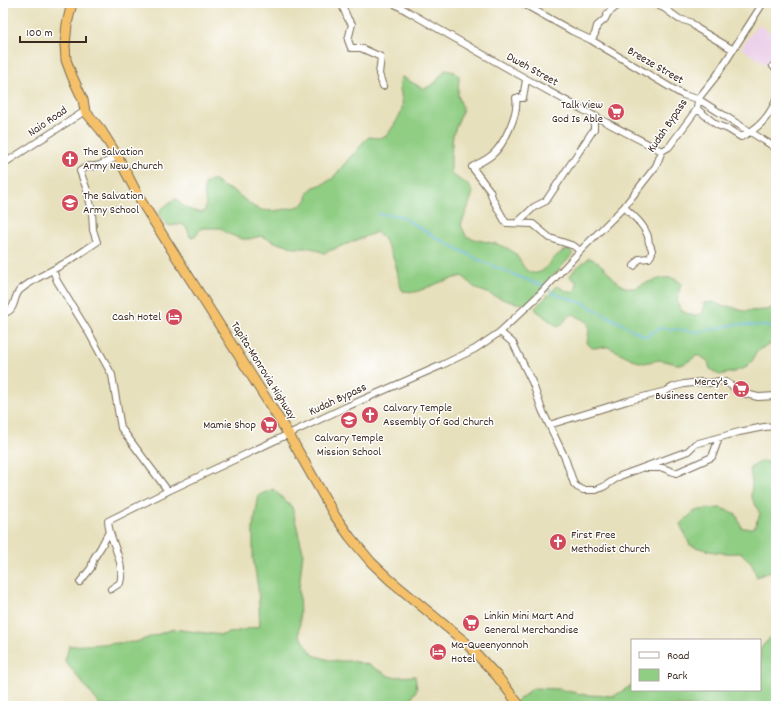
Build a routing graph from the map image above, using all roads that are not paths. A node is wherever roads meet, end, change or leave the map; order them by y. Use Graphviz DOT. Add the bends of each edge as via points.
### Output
graph roads {
  1 [pos="72,3"];
  2 [pos="341,3"];
  3 [pos="393,3"];
  4 [pos="522,3"];
  5 [pos="621,3"];
  6 [pos="653,3"];
  7 [pos="763,3"];
  8 [pos="591,40"];
  9 [pos="732,50"];
  10 [pos="526,80"];
  11 [pos="383,86"];
  12 [pos="698,99"];
  13 [pos="776,101"];
  14 [pos="696,109"];
  15 [pos="85,111"];
  16 [pos="594,117"];
  17 [pos="752,131"];
  18 [pos="776,148"];
  19 [pos="662,151"];
  20 [pos="118,157"];
  21 [pos="3,164"];
  22 [pos="624,207"];
  23 [pos="517,223"];
  24 [pos="580,251"];
  25 [pos="634,266"];
  26 [pos="53,270"];
  27 [pos="3,313"];
  28 [pos="500,332"];
  29 [pos="776,396"];
  30 [pos="550,425"];
  31 [pos="776,426"];
  32 [pos="289,435"];
  33 [pos="719,438"];
  34 [pos="643,468"];
  35 [pos="168,490"];
  36 [pos="108,532"];
  37 [pos="80,582"];
  38 [pos="111,588"];
  39 [pos="520,706"];
  1 -- 15 [label="highway, Tapita-Monrovia Highway" via="67,24 66,60"];
  2 -- 11 [label="street" via="352,24 348,40 351,48 362,48 381,57 379,74"];
  3 -- 10 [label="street, Dweh Street"];
  4 -- 8 [label="street, Breeze Street"];
  5 -- 8 [label="street" via="597,26 596,34"];
  6 -- 9 [label="street" via="679,19 690,22"];
  7 -- 9 [label="street, Kudah Bypass"];
  8 -- 12 [label="street, Breeze Street" via="683,95"];
  9 -- 12 [label="street, Kudah Bypass"];
  10 -- 16 [label="street, Dweh Street"];
  10 -- 23 [label="street" via="523,98 516,98 518,105 515,115 499,147 472,167 490,191 506,223"];
  12 -- 14 [label="street, Kudah Bypass"];
  12 -- 17 [label="street, Breeze Street"];
  13 -- 17 [label="street" via="771,112"];
  14 -- 17 [label="street" via="717,125 741,137"];
  14 -- 19 [label="street, Kudah Bypass" via="669,147"];
  15 -- 20 [label="highway, Tapita-Monrovia Highway"];
  15 -- 21 [label="street, Naio Road"];
  16 -- 19 [label="street, Dweh Street"];
  16 -- 23 [label="street" via="594,129 546,201 534,207"];
  17 -- 18 [label="street, Breeze Street"];
  19 -- 22 [label="street, Kudah Bypass" via="656,166"];
  20 -- 26 [label="street" via="80,171 87,190 92,211 92,230 97,242"];
  20 -- 32 [label="highway, Tapita-Monrovia Highway" via="166,242"];
  22 -- 24 [label="street, Kudah Bypass"];
  22 -- 25 [label="street" via="648,235 652,248 649,258 639,259"];
  23 -- 24 [label="street" via="533,224 550,238 574,246"];
  24 -- 28 [label="street, Kudah Bypass"];
  26 -- 27 [label="street" via="31,281 18,292 14,307"];
  26 -- 35 [label="street" via="57,282 112,374 121,428"];
  28 -- 30 [label="street" via="513,343"];
  28 -- 32 [label="street, Kudah Bypass" via="475,349"];
  29 -- 30 [label="street" via="753,396 719,381 684,384"];
  30 -- 34 [label="street" via="574,484 583,490 596,490 620,476"];
  31 -- 33 [label="street"];
  32 -- 35 [label="street, Kudah Bypass"];
  32 -- 39 [label="highway, Tapita-Monrovia Highway" via="335,516 371,562 465,642 497,676"];
  33 -- 34 [label="street" via="694,444 688,451"];
  33 -- 34 [label="street" via="712,457 676,474 663,468"];
  35 -- 36 [label="street, Kudah Bypass" via="108,521"];
  36 -- 37 [label="street" via="89,573"];
  36 -- 38 [label="street" via="122,570 120,583"];
}
